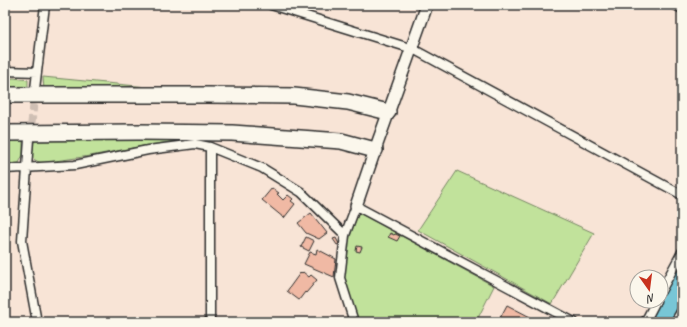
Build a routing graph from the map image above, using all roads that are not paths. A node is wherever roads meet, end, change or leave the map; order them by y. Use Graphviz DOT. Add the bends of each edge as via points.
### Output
graph roads {
  1 [pos="45,5"];
  2 [pos="271,5"];
  3 [pos="427,5"];
  4 [pos="675,5"];
  5 [pos="682,9"];
  6 [pos="413,49"];
  7 [pos="5,71"];
  8 [pos="37,72"];
  9 [pos="35,89"];
  10 [pos="5,95"];
  11 [pos="388,112"];
  12 [pos="5,133"];
  13 [pos="29,139"];
  14 [pos="210,147"];
  15 [pos="375,150"];
  16 [pos="28,167"];
  17 [pos="5,169"];
  18 [pos="682,195"];
  19 [pos="356,206"];
  20 [pos="345,235"];
  21 [pos="682,252"];
  22 [pos="669,276"];
  23 [pos="652,309"];
  24 [pos="682,310"];
  25 [pos="37,322"];
  26 [pos="210,322"];
  27 [pos="354,322"];
  28 [pos="574,322"];
  29 [pos="645,322"];
  30 [pos="675,322"];
  1 -- 8 [label="street"];
  2 -- 6 [label="street"];
  3 -- 6 [label="street"];
  4 -- 5 [label="street"];
  6 -- 11 [label="street"];
  6 -- 18 [label="street"];
  7 -- 8 [label="street"];
  8 -- 9 [label="street"];
  10 -- 11 [label="highway" via="294,96 348,102"];
  11 -- 15 [label="street"];
  12 -- 15 [label="highway" via="232,132 342,141"];
  13 -- 16 [label="street"];
  14 -- 16 [label="street" via="195,144 148,150 74,165"];
  14 -- 20 [label="street" via="262,168 301,192"];
  14 -- 26 [label="street"];
  15 -- 19 [label="street"];
  16 -- 17 [label="street"];
  16 -- 25 [label="street" via="22,240"];
  19 -- 20 [label="street"];
  19 -- 28 [label="street"];
  20 -- 27 [label="street" via="340,278"];
  21 -- 22 [label="street"];
  23 -- 29 [label="street"];
  24 -- 30 [label="street"];
}
